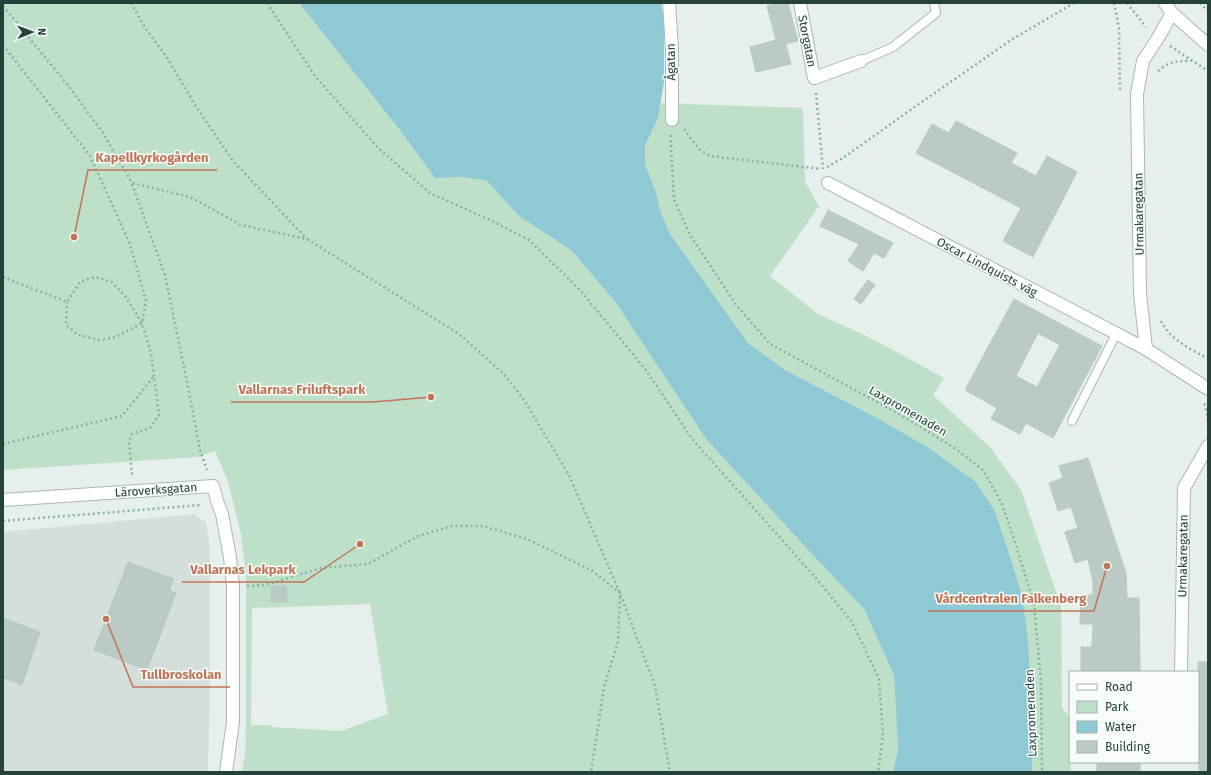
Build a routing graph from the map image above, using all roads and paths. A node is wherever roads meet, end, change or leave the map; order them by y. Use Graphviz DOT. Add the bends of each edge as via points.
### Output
graph roads {
  1 [pos="131,3"];
  2 [pos="268,3"];
  3 [pos="669,3"];
  4 [pos="800,3"];
  5 [pos="934,3"];
  6 [pos="1074,3"];
  7 [pos="1165,3"];
  8 [pos="1200,3"];
  9 [pos="3,6"];
  10 [pos="1208,11"];
  11 [pos="1172,14"];
  12 [pos="3,44"];
  13 [pos="1208,45"];
  14 [pos="1191,60"];
  15 [pos="861,61"];
  16 [pos="1155,76"];
  17 [pos="814,78"];
  18 [pos="672,120"];
  19 [pos="822,169"];
  20 [pos="132,184"];
  21 [pos="828,184"];
  22 [pos="307,239"];
  23 [pos="3,277"];
  24 [pos="67,302"];
  25 [pos="1159,316"];
  26 [pos="142,323"];
  27 [pos="1116,334"];
  28 [pos="1146,349"];
  29 [pos="1208,358"];
  30 [pos="154,376"];
  31 [pos="1208,389"];
  32 [pos="1072,421"];
  33 [pos="3,444"];
  34 [pos="1208,446"];
  35 [pos="133,480"];
  36 [pos="213,486"];
  37 [pos="3,500"];
  38 [pos="218,504"];
  39 [pos="3,521"];
  40 [pos="233,586"];
  41 [pos="620,594"];
  42 [pos="1181,671"];
  43 [pos="226,772"];
  44 [pos="591,772"];
  45 [pos="670,772"];
  46 [pos="878,772"];
  47 [pos="1042,772"];
  1 -- 22 [label="path" via="233,161"];
  2 -- 46 [label="path" via="315,76 378,148 430,193 529,240 580,290 646,370 693,440 852,622 879,679 883,736"];
  3 -- 18 [label="street, Ågatan"];
  4 -- 17 [label="street, Storgatan"];
  5 -- 15 [label="lane" via="936,13 893,47"];
  6 -- 19 [label="path" via="1012,40 843,158"];
  7 -- 11 [label="street"];
  8 -- 10 [label="path"];
  9 -- 20 [label="path" via="67,84 98,127"];
  11 -- 13 [label="street"];
  11 -- 28 [label="street, Urmakaregatan" via="1143,61 1137,94 1140,293"];
  12 -- 26 [label="path" via="90,156 130,244 146,301"];
  14 -- 16 [label="path" via="1175,61 1158,71"];
  15 -- 17 [label="street, Storgatan"];
  17 -- 19 [label="path"];
  18 -- 19 [label="path" via="680,122 699,149 710,156"];
  18 -- 47 [label="path, Laxpromenaden" via="670,147 674,200 690,235 732,300 770,344 901,415 956,449 983,470 1002,504 1034,604 1041,681"];
  19 -- 21 [label="path"];
  20 -- 22 [label="path" via="190,197 241,225"];
  20 -- 36 [label="path" via="165,275 200,450"];
  21 -- 27 [label="street, Oscar Lindquists väg"];
  22 -- 41 [label="path" via="459,334 504,374 524,400 569,476"];
  23 -- 24 [label="path"];
  24 -- 26 [label="path" via="66,325 78,335 99,340 116,337"];
  24 -- 26 [label="path" via="80,282 95,276 112,282 126,297"];
  25 -- 29 [label="path" via="1168,333"];
  26 -- 30 [label="path" via="151,353"];
  27 -- 28 [label="street, Oscar Lindquists väg"];
  27 -- 32 [label="lane"];
  28 -- 31 [label="street"];
  30 -- 33 [label="path" via="122,416"];
  30 -- 35 [label="path" via="158,415 150,428 132,434 129,441"];
  34 -- 42 [label="street, Urmakaregatan" via="1184,488"];
  36 -- 37 [label="street, Läroverksgatan"];
  36 -- 38 [label="street, Läroverksgatan"];
  38 -- 39 [label="path"];
  38 -- 40 [label="street, Läroverksgatan" via="230,557"];
  40 -- 41 [label="path" via="265,585 321,568 368,564 418,536 452,526 483,526 527,539 584,566"];
  40 -- 43 [label="street, Läroverksgatan" via="232,722"];
  41 -- 44 [label="path" via="618,642 604,687"];
  41 -- 45 [label="path" via="655,686"];
}
